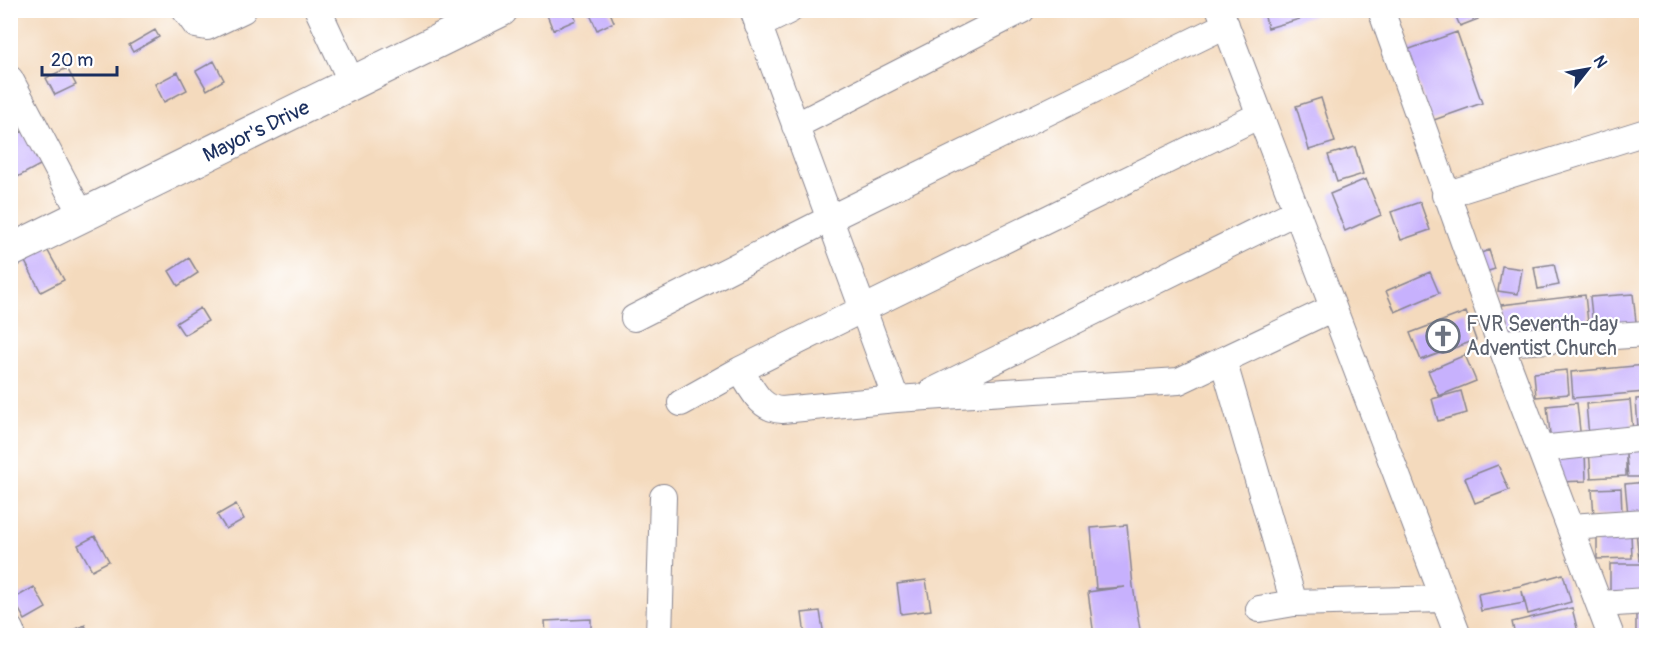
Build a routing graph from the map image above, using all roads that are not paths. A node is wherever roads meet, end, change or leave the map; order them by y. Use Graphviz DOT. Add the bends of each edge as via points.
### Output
graph roads {
  1 [pos="185,10"];
  2 [pos="243,10"];
  3 [pos="318,10"];
  4 [pos="501,10"];
  5 [pos="790,10"];
  6 [pos="1022,10"];
  7 [pos="1381,10"];
  8 [pos="755,18"];
  9 [pos="1223,18"];
  10 [pos="10,79"];
  11 [pos="352,83"];
  12 [pos="1260,115"];
  13 [pos="795,126"];
  14 [pos="1647,132"];
  15 [pos="1445,195"];
  16 [pos="1297,212"];
  17 [pos="82,216"];
  18 [pos="829,219"];
  19 [pos="10,251"];
  20 [pos="1334,308"];
  21 [pos="862,309"];
  22 [pos="634,318"];
  23 [pos="1647,334"];
  24 [pos="1500,344"];
  25 [pos="1223,360"];
  26 [pos="740,370"];
  27 [pos="908,398"];
  28 [pos="681,402"];
  29 [pos="1647,438"];
  30 [pos="1540,448"];
  31 [pos="663,497"];
  32 [pos="1647,522"];
  33 [pos="1570,527"];
  34 [pos="1444,599"];
  35 [pos="1647,601"];
  36 [pos="1294,603"];
  37 [pos="1600,604"];
  38 [pos="1259,609"];
  39 [pos="10,629"];
  40 [pos="13,636"];
  41 [pos="659,636"];
  42 [pos="1458,636"];
  43 [pos="1611,636"];
  1 -- 2 [label="street" via="196,25 207,27"];
  3 -- 11 [label="street"];
  4 -- 11 [label="street, Mayor's Drive"];
  5 -- 8 [label="street"];
  6 -- 13 [label="street"];
  7 -- 15 [label="street"];
  8 -- 13 [label="street"];
  9 -- 12 [label="street"];
  9 -- 18 [label="street"];
  10 -- 17 [label="street"];
  11 -- 17 [label="street, Mayor's Drive"];
  12 -- 16 [label="street"];
  12 -- 21 [label="street"];
  13 -- 18 [label="street"];
  14 -- 15 [label="street"];
  15 -- 24 [label="street"];
  16 -- 20 [label="street"];
  16 -- 27 [label="street"];
  17 -- 19 [label="street, Mayor's Drive"];
  18 -- 21 [label="street"];
  18 -- 22 [label="street"];
  20 -- 25 [label="street"];
  20 -- 34 [label="street"];
  21 -- 26 [label="street"];
  21 -- 27 [label="street"];
  23 -- 24 [label="street"];
  24 -- 30 [label="street"];
  25 -- 27 [label="street" via="1179,381"];
  25 -- 36 [label="street"];
  26 -- 27 [label="street" via="770,410"];
  26 -- 28 [label="street"];
  29 -- 30 [label="street"];
  30 -- 33 [label="street"];
  31 -- 41 [label="street"];
  32 -- 33 [label="street"];
  33 -- 37 [label="street"];
  34 -- 36 [label="street"];
  34 -- 42 [label="street"];
  35 -- 37 [label="street"];
  36 -- 38 [label="street"];
  37 -- 43 [label="street"];
  39 -- 40 [label="street"];
}
